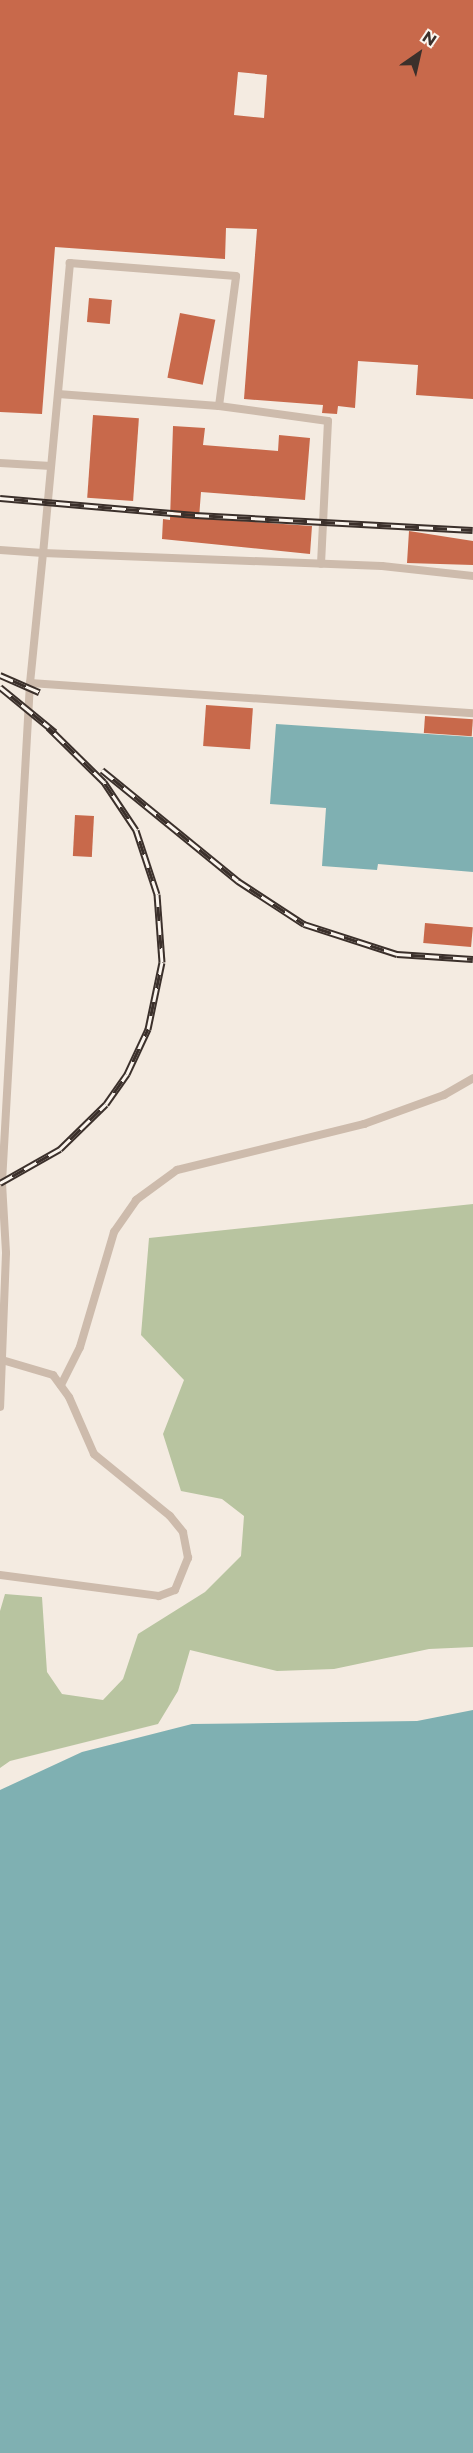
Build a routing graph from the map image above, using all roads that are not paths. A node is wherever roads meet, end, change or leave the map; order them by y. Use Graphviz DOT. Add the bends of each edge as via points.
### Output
graph roads {
  1 [pos="58,394"];
  2 [pos="219,406"];
  3 [pos="0,463"];
  4 [pos="51,466"];
  5 [pos="0,550"];
  6 [pos="43,553"];
  7 [pos="321,564"];
  8 [pos="473,576"];
  9 [pos="30,682"];
  10 [pos="473,714"];
  11 [pos="473,1078"];
  12 [pos="3,1253"];
  13 [pos="2,1360"];
  14 [pos="61,1385"];
  15 [pos="0,1407"];
  16 [pos="0,1575"];
  1 -- 2 [label="lane"];
  1 -- 2 [label="lane" via="70,263 236,276"];
  1 -- 4 [label="lane"];
  2 -- 7 [label="lane" via="328,421"];
  3 -- 4 [label="lane"];
  4 -- 6 [label="lane"];
  5 -- 6 [label="lane"];
  6 -- 7 [label="lane"];
  6 -- 9 [label="lane"];
  7 -- 8 [label="lane"];
  9 -- 10 [label="lane"];
  9 -- 12 [label="lane" via="2,1183"];
  11 -- 14 [label="lane" via="444,1095 364,1124 177,1170 136,1200 114,1232 80,1347"];
  12 -- 13 [label="lane"];
  13 -- 14 [label="lane" via="43,1371"];
  13 -- 15 [label="lane"];
  14 -- 16 [label="lane" via="94,1454 170,1516 183,1532 188,1558 184,1573 175,1590 159,1596"];
}
